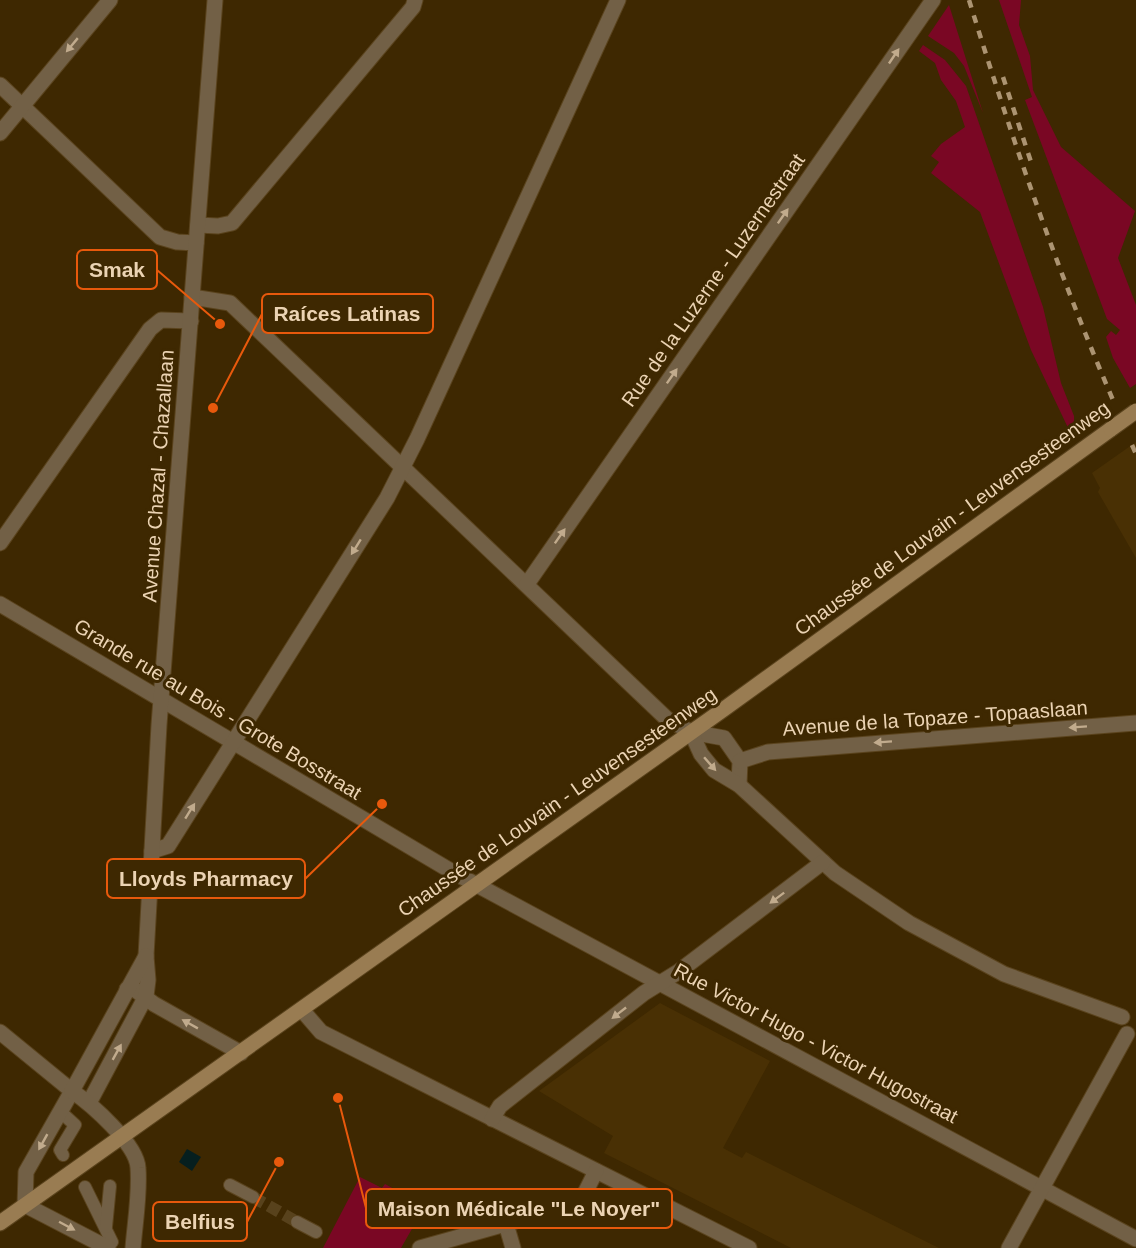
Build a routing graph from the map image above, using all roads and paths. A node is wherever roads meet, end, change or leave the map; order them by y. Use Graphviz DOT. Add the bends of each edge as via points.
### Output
graph roads {
  1 [pos="110,0"];
  2 [pos="215,0"];
  3 [pos="415,0"];
  4 [pos="618,0"];
  5 [pos="933,0"];
  6 [pos="0,85"];
  7 [pos="22,106"];
  8 [pos="0,133"];
  9 [pos="198,225"];
  10 [pos="196,243"];
  11 [pos="192,297"];
  12 [pos="191,321"];
  13 [pos="1136,411"];
  14 [pos="403,467"];
  15 [pos="0,543"];
  16 [pos="527,584"];
  17 [pos="0,604"];
  18 [pos="161,700"];
  19 [pos="1136,723"];
  20 [pos="691,732"];
  21 [pos="234,742"];
  22 [pos="740,761"];
  23 [pos="739,785"];
  24 [pos="152,851"];
  25 [pos="823,862"];
  26 [pos="477,884"];
  27 [pos="146,956"];
  28 [pos="660,983"];
  29 [pos="127,988"];
  30 [pos="146,996"];
  31 [pos="302,1010"];
  32 [pos="1129,1014"];
  33 [pos="0,1032"];
  34 [pos="1132,1035"];
  35 [pos="241,1053"];
  36 [pos="72,1091"];
  37 [pos="89,1103"];
  38 [pos="63,1114"];
  39 [pos="492,1119"];
  40 [pos="122,1136"];
  41 [pos="63,1155"];
  42 [pos="596,1171"];
  43 [pos="230,1185"];
  44 [pos="110,1186"];
  45 [pos="85,1187"];
  46 [pos="1042,1188"];
  47 [pos="252,1197"];
  48 [pos="25,1204"];
  49 [pos="297,1222"];
  50 [pos="0,1223"];
  51 [pos="506,1224"];
  52 [pos="106,1229"];
  53 [pos="316,1232"];
  54 [pos="1136,1239"];
  55 [pos="110,1245"];
  56 [pos="133,1248"];
  57 [pos="420,1248"];
  58 [pos="513,1248"];
  59 [pos="749,1248"];
  60 [pos="1009,1248"];
  1 -- 7 [label="street, one-way"];
  2 -- 9 [label="street, Avenue Chazal - Chazallaan"];
  3 -- 9 [label="street" via="232,223"];
  4 -- 14 [label="street"];
  16 -- 5 [label="street, Rue de la Luzerne - Luzernestraat, one-way"];
  6 -- 7 [label="street"];
  7 -- 8 [label="street"];
  7 -- 10 [label="street" via="160,237"];
  9 -- 10 [label="street, Avenue Chazal - Chazallaan"];
  10 -- 11 [label="street, Avenue Chazal - Chazallaan"];
  11 -- 12 [label="street, Avenue Chazal - Chazallaan"];
  11 -- 14 [label="street" via="230,303"];
  12 -- 15 [label="street" via="161,320 150,329"];
  12 -- 18 [label="street, Avenue Chazal - Chazallaan"];
  13 -- 20 [label="main road, Chaussée de Louvain - Leuvensesteenweg, bridge"];
  14 -- 16 [label="street"];
  14 -- 21 [label="street, one-way"];
  16 -- 20 [label="street" via="667,718"];
  17 -- 18 [label="street, Grande rue au Bois - Grote Bosstraat"];
  18 -- 21 [label="street, Grande rue au Bois - Grote Bosstraat"];
  18 -- 24 [label="street, Avenue Chazal - Chazallaan"];
  19 -- 22 [label="street, Avenue de la Topaze - Topaaslaan, one-way" via="768,752"];
  20 -- 22 [label="street" via="724,738"];
  20 -- 23 [label="street, one-way" via="714,770"];
  20 -- 26 [label="main road, Chaussée de Louvain - Leuvensesteenweg"];
  24 -- 21 [label="street, one-way" via="168,846"];
  21 -- 26 [label="street, Grande rue au Bois - Grote Bosstraat"];
  22 -- 23 [label="street"];
  23 -- 25 [label="street"];
  24 -- 27 [label="street, Avenue Chazal - Chazallaan"];
  25 -- 28 [label="street, one-way"];
  25 -- 32 [label="street" via="909,923 1004,974"];
  26 -- 28 [label="street, Rue Victor Hugo - Victor Hugostraat"];
  26 -- 31 [label="main road, Chaussée de Louvain - Leuvensesteenweg"];
  27 -- 29 [label="street"];
  27 -- 30 [label="street, Avenue Chazal - Chazallaan"];
  28 -- 39 [label="street, one-way" via="500,1106"];
  28 -- 46 [label="street, Rue Victor Hugo - Victor Hugostraat"];
  29 -- 30 [label="street"];
  29 -- 36 [label="street"];
  35 -- 30 [label="street, one-way"];
  37 -- 30 [label="street, one-way"];
  31 -- 35 [label="main road, Chaussée de Louvain - Leuvensesteenweg"];
  31 -- 39 [label="street" via="321,1032"];
  32 -- 34 [label="street" via="1121,1028"];
  33 -- 36 [label="street"];
  34 -- 46 [label="street"];
  35 -- 40 [label="main road, Chaussée de Louvain - Leuvensesteenweg"];
  36 -- 37 [label="street"];
  36 -- 48 [label="street, one-way" via="26,1172"];
  37 -- 40 [label="street"];
  38 -- 41 [label="street" via="75,1125 60,1150"];
  39 -- 42 [label="street"];
  40 -- 48 [label="main road, Chaussée de Louvain - Leuvensesteenweg"];
  40 -- 56 [label="street" via="139,1166"];
  42 -- 51 [label="street" via="579,1202"];
  42 -- 59 [label="street"];
  43 -- 47 [label="street"];
  44 -- 52 [label="street"];
  45 -- 52 [label="street"];
  46 -- 54 [label="street, Rue Victor Hugo - Victor Hugostraat"];
  46 -- 60 [label="street"];
  48 -- 50 [label="main road, Chaussée de Louvain - Leuvensesteenweg"];
  48 -- 55 [label="street, one-way"];
  49 -- 53 [label="street"];
  51 -- 57 [label="street"];
  51 -- 58 [label="street"];
  52 -- 55 [label="street"];
}
